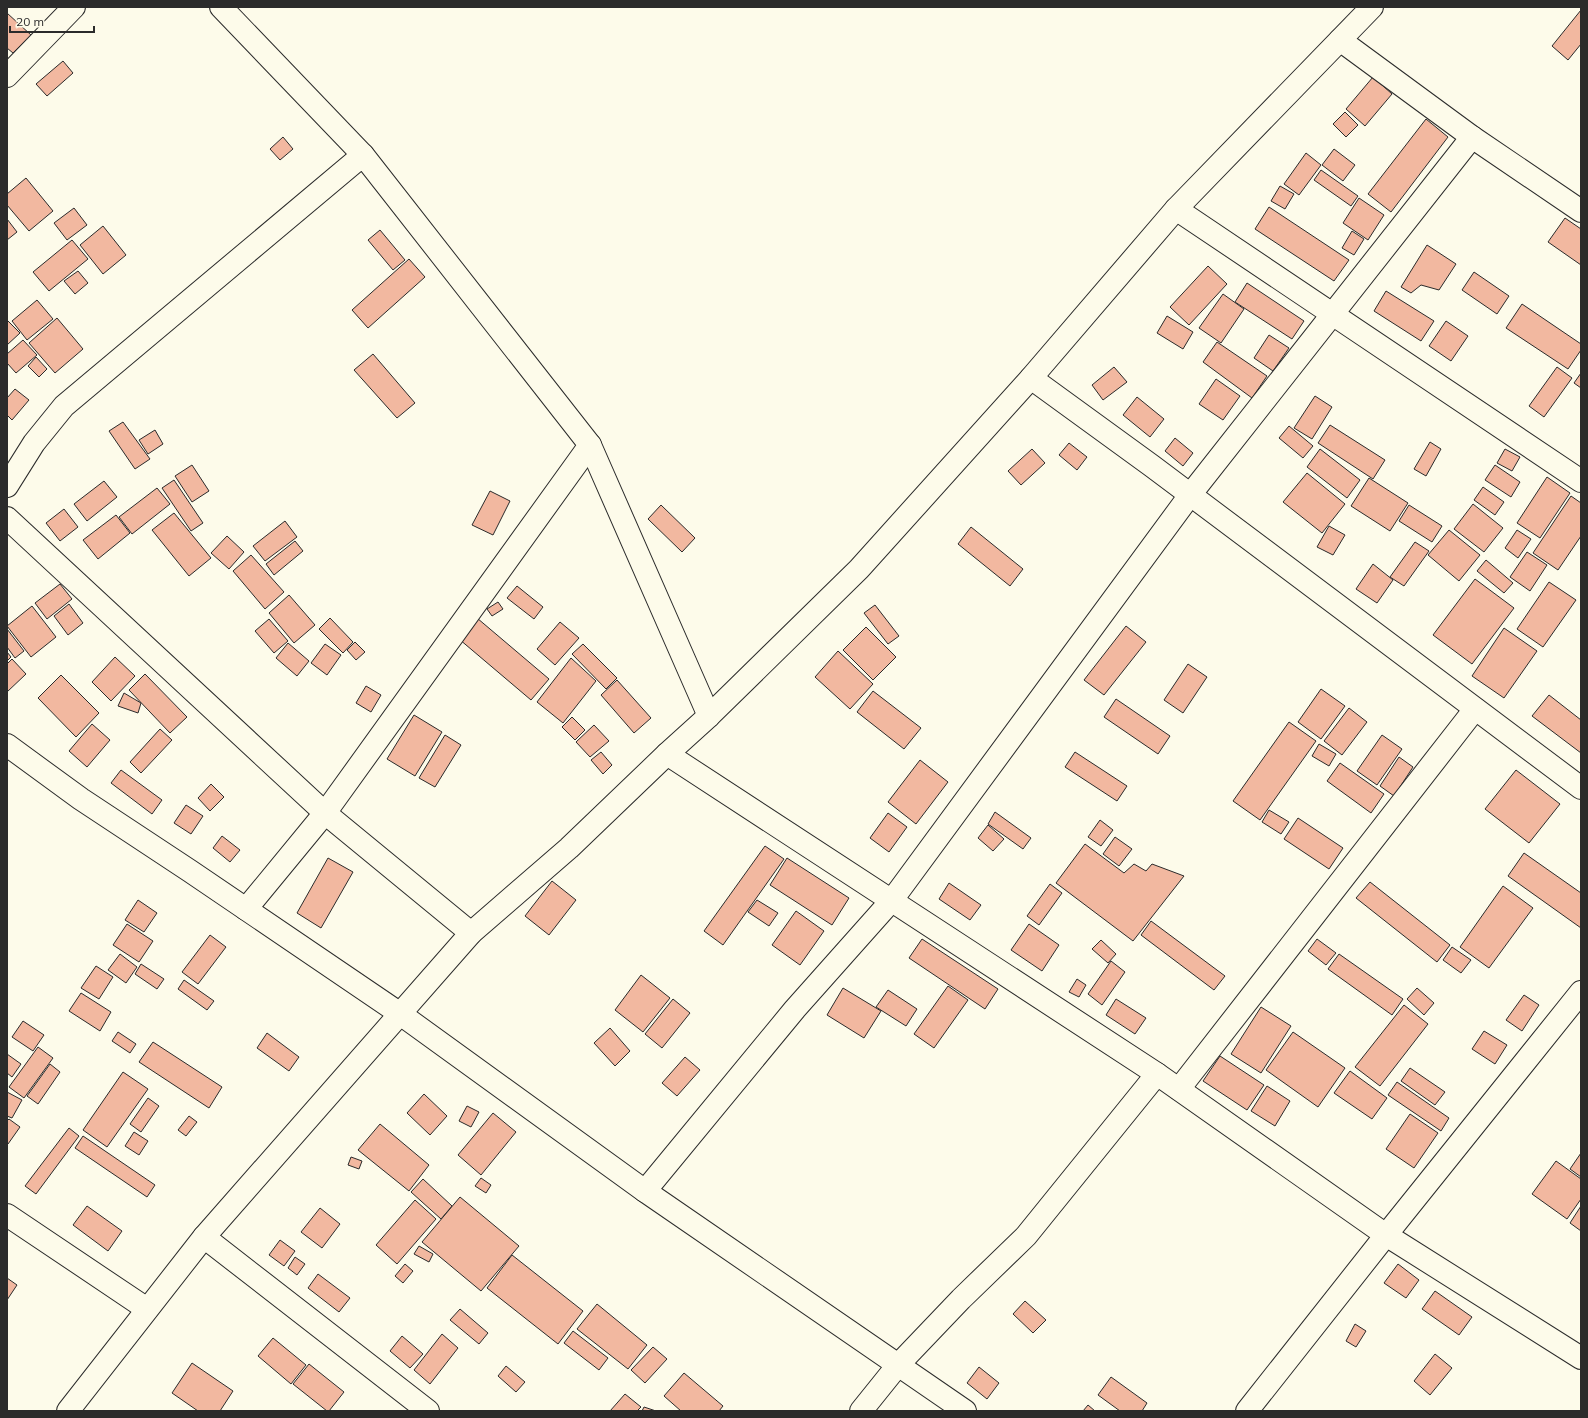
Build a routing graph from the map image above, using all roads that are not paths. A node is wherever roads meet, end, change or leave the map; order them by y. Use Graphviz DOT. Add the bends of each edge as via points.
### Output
graph roads {
  1 [pos="74,7"];
  2 [pos="222,7"];
  3 [pos="1372,7"];
  4 [pos="1340,40"];
  5 [pos="7,76"];
  6 [pos="1472,137"];
  7 [pos="363,155"];
  8 [pos="1176,209"];
  9 [pos="1581,211"];
  10 [pos="1333,313"];
  11 [pos="1031,378"];
  12 [pos="590,445"];
  13 [pos="1581,481"];
  14 [pos="7,486"];
  15 [pos="1190,495"];
  16 [pos="7,518"];
  17 [pos="1475,709"];
  18 [pos="708,716"];
  19 [pos="7,745"];
  20 [pos="667,754"];
  21 [pos="1581,788"];
  22 [pos="325,813"];
  23 [pos="892,900"];
  24 [pos="246,909"];
  25 [pos="471,933"];
  26 [pos="1581,992"];
  27 [pos="399,1013"];
  28 [pos="1157,1074"];
  29 [pos="1180,1090"];
  30 [pos="645,1192"];
  31 [pos="7,1215"];
  32 [pos="1386,1235"];
  33 [pos="204,1238"];
  34 [pos="147,1309"];
  35 [pos="1581,1358"];
  36 [pos="898,1365"];
  37 [pos="68,1411"];
  38 [pos="428,1411"];
  39 [pos="861,1411"];
  40 [pos="965,1411"];
  41 [pos="1247,1411"];
  1 -- 5 [label="street"];
  2 -- 7 [label="street"];
  3 -- 4 [label="street"];
  4 -- 6 [label="street"];
  4 -- 8 [label="street"];
  6 -- 9 [label="street"];
  6 -- 10 [label="street"];
  7 -- 12 [label="street"];
  7 -- 14 [label="street" via="64,406 34,443"];
  8 -- 10 [label="street"];
  8 -- 11 [label="street"];
  10 -- 13 [label="street"];
  10 -- 15 [label="street"];
  11 -- 15 [label="street"];
  11 -- 18 [label="street" via="860,569"];
  12 -- 18 [label="street"];
  12 -- 22 [label="street"];
  15 -- 17 [label="street"];
  15 -- 23 [label="street"];
  16 -- 22 [label="street"];
  17 -- 21 [label="street"];
  17 -- 29 [label="street"];
  18 -- 20 [label="street"];
  19 -- 24 [label="street" via="81,799"];
  20 -- 23 [label="street"];
  20 -- 25 [label="street" via="569,848"];
  22 -- 24 [label="street"];
  22 -- 25 [label="street"];
  23 -- 28 [label="street"];
  23 -- 30 [label="street" via="795,1009"];
  24 -- 27 [label="street"];
  25 -- 27 [label="street"];
  26 -- 32 [label="street"];
  27 -- 30 [label="street"];
  27 -- 33 [label="street"];
  28 -- 29 [label="street"];
  28 -- 36 [label="street" via="1026,1236"];
  29 -- 32 [label="street"];
  30 -- 36 [label="street"];
  31 -- 34 [label="street"];
  32 -- 35 [label="street"];
  32 -- 41 [label="street"];
  33 -- 34 [label="street"];
  33 -- 38 [label="street"];
  34 -- 37 [label="street"];
  36 -- 39 [label="street"];
  36 -- 40 [label="street"];
}
